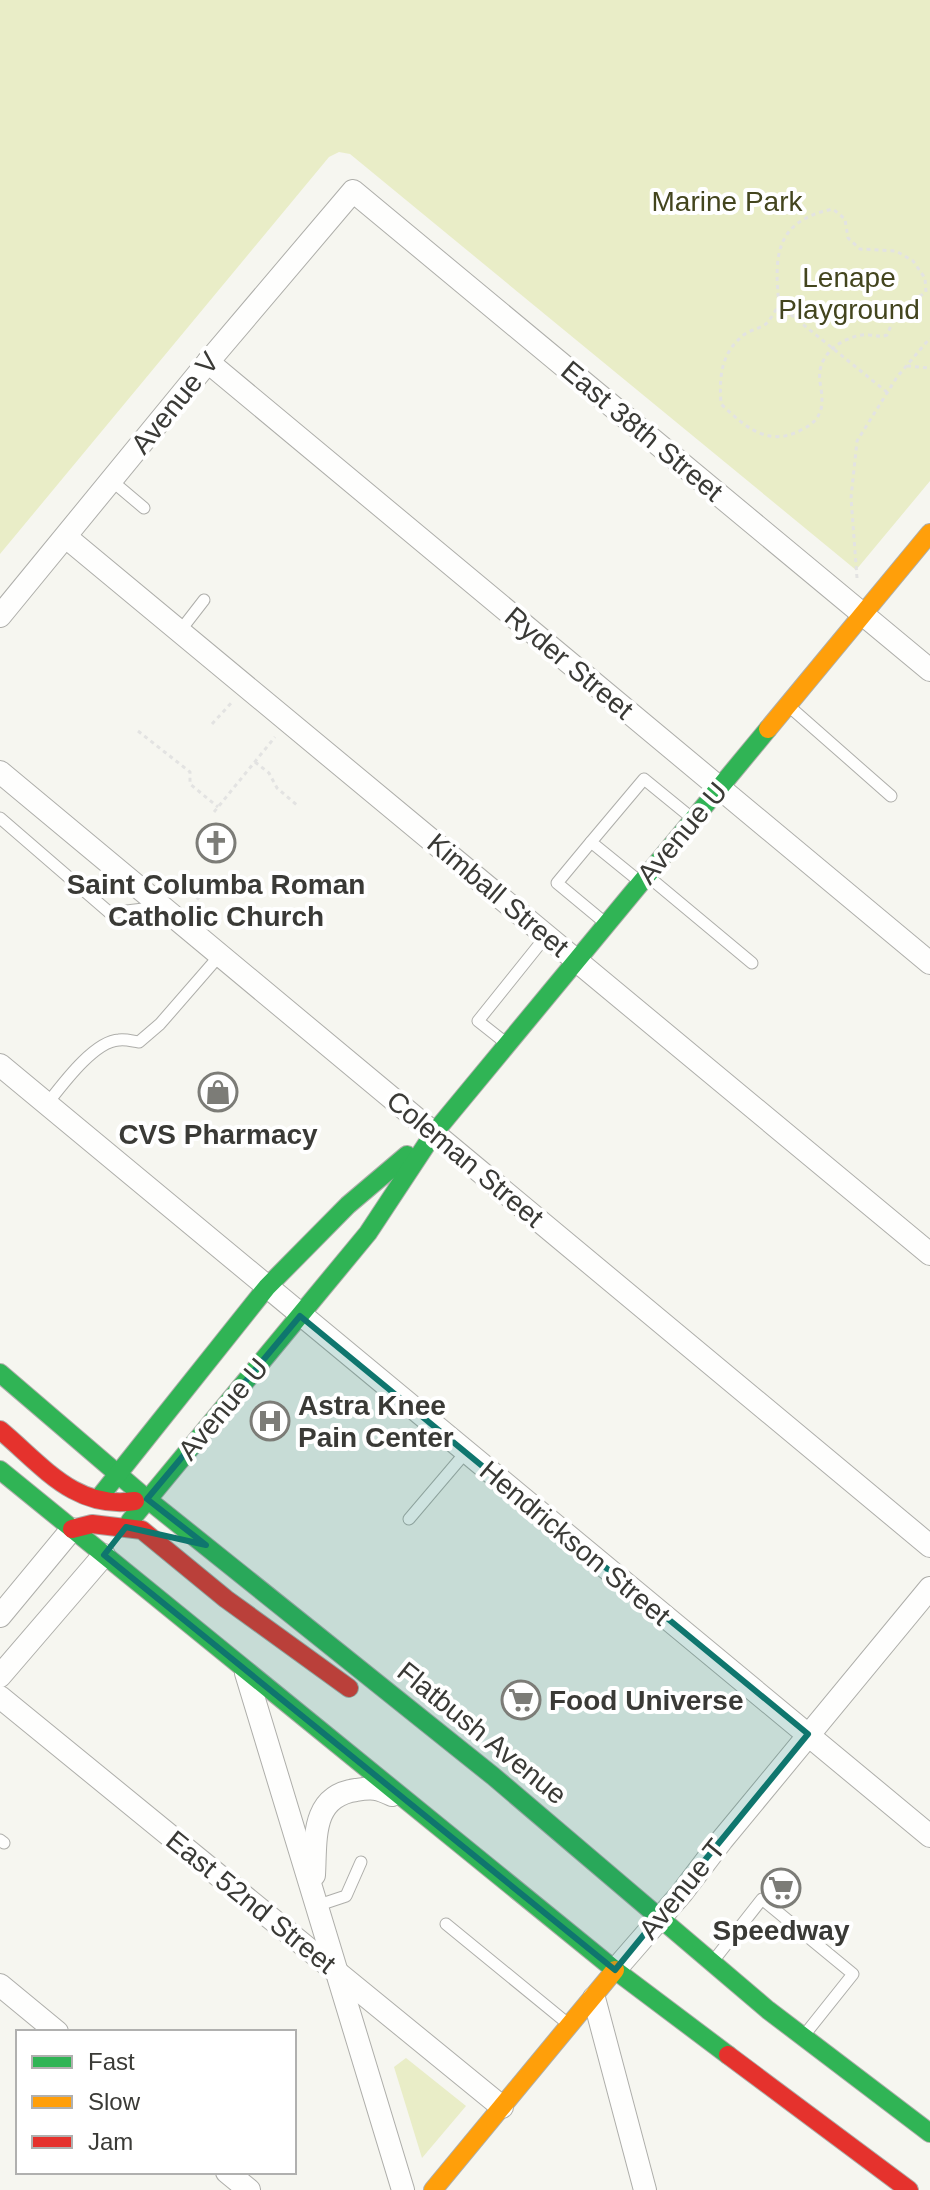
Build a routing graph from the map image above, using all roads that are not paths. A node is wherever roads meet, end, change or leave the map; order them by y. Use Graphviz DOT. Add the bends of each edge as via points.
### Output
graph roads {
  1 [pos="353,191"];
  2 [pos="208,362"];
  3 [pos="112,481"];
  4 [pos="144,508"];
  5 [pos="930,533"];
  6 [pos="66,537"];
  7 [pos="204,600"];
  8 [pos="863,614"];
  9 [pos="0,616"];
  10 [pos="180,631"];
  11 [pos="930,670"];
  12 [pos="788,704"];
  13 [pos="0,772"];
  14 [pos="719,788"];
  15 [pos="891,796"];
  16 [pos="0,818"];
  17 [pos="693,819"];
  18 [pos="591,842"];
  19 [pos="644,879"];
  20 [pos="162,907"];
  21 [pos="606,925"];
  22 [pos="547,935"];
  23 [pos="220,955"];
  24 [pos="577,960"];
  25 [pos="752,963"];
  26 [pos="930,963"];
  27 [pos="507,1044"];
  28 [pos="0,1065"];
  29 [pos="47,1104"];
  30 [pos="434,1133"];
  31 [pos="930,1254"];
  32 [pos="267,1287"];
  33 [pos="300,1316"];
  34 [pos="0,1373"];
  35 [pos="0,1430"];
  36 [pos="466,1452"];
  37 [pos="0,1470"];
  38 [pos="118,1474"];
  39 [pos="147,1499"];
  40 [pos="95,1502"];
  41 [pos="409,1519"];
  42 [pos="126,1527"];
  43 [pos="72,1529"];
  44 [pos="930,1546"];
  45 [pos="104,1555"];
  46 [pos="930,1588"];
  47 [pos="0,1616"];
  48 [pos="246,1672"];
  49 [pos="0,1676"];
  50 [pos="0,1697"];
  51 [pos="416,1715"];
  52 [pos="808,1734"];
  53 [pos="412,1804"];
  54 [pos="930,1836"];
  55 [pos="361,1862"];
  56 [pos="316,1897"];
  57 [pos="660,1920"];
  58 [pos="446,1924"];
  59 [pos="711,1963"];
  60 [pos="615,1970"];
  61 [pos="339,1974"];
  62 [pos="0,1985"];
  63 [pos="594,1998"];
  64 [pos="570,2026"];
  65 [pos="55,2030"];
  66 [pos="804,2036"];
  67 [pos="502,2107"];
  68 [pos="930,2133"];
  69 [pos="871,2162"];
  70 [pos="229,2174"];
  71 [pos="249,2190"];
  72 [pos="403,2190"];
  73 [pos="433,2190"];
  74 [pos="645,2190"];
  75 [pos="879,2190"];
  76 [pos="888,2190"];
  77 [pos="909,2190"];
  1 -- 2 [label="street, Avenue V"];
  1 -- 8 [label="street, East 38th Street"];
  2 -- 3 [label="street, Avenue V"];
  2 -- 14 [label="street, Ryder Street"];
  3 -- 4 [label="lane"];
  3 -- 6 [label="street, Avenue V"];
  5 -- 8 [label="main road, Avenue U"];
  6 -- 9 [label="street, Avenue V"];
  6 -- 10 [label="street, Kimball Street"];
  7 -- 10 [label="lane"];
  8 -- 11 [label="street, East 38th Street"];
  8 -- 12 [label="main road, Avenue U"];
  10 -- 22 [label="street, Kimball Street"];
  12 -- 14 [label="main road, Avenue U"];
  12 -- 15 [label="lane"];
  13 -- 20 [label="street, Coleman Street"];
  14 -- 17 [label="main road, Avenue U"];
  14 -- 26 [label="street, Ryder Street"];
  16 -- 20 [label="lane" via="110,913"];
  17 -- 18 [label="lane" via="644,779"];
  17 -- 19 [label="main road, Avenue U"];
  18 -- 19 [label="lane"];
  18 -- 21 [label="lane" via="557,883"];
  19 -- 21 [label="main road, Avenue U"];
  19 -- 25 [label="lane"];
  20 -- 23 [label="street, Coleman Street"];
  21 -- 24 [label="main road, Avenue U"];
  22 -- 24 [label="street, Kimball Street"];
  22 -- 27 [label="lane" via="478,1021"];
  23 -- 29 [label="lane" via="160,1024 139,1042 117,1039 102,1045"];
  23 -- 30 [label="street, Coleman Street"];
  24 -- 27 [label="main road, Avenue U"];
  24 -- 31 [label="street, Kimball Street"];
  27 -- 30 [label="main road, Avenue U"];
  28 -- 29 [label="street, Hendrickson Street"];
  29 -- 32 [label="street, Hendrickson Street"];
  30 -- 32 [label="main road, Avenue U" via="346,1207"];
  30 -- 33 [label="main road, Avenue U" via="368,1233"];
  30 -- 44 [label="street, Coleman Street"];
  32 -- 33 [label="street, Hendrickson Street"];
  32 -- 38 [label="main road, Avenue U"];
  33 -- 36 [label="street, Hendrickson Street"];
  33 -- 39 [label="main road, Avenue U"];
  34 -- 38 [label="main road, Flatbush Avenue"];
  35 -- 40 [label="main road" via="75,1493"];
  36 -- 41 [label="lane"];
  36 -- 52 [label="street, Hendrickson Street"];
  37 -- 43 [label="main road"];
  38 -- 39 [label="main road, Flatbush Avenue"];
  38 -- 40 [label="main road, Avenue U"];
  39 -- 40 [label="main road"];
  39 -- 42 [label="main road, Avenue U"];
  39 -- 51 [label="main road, Flatbush Avenue"];
  40 -- 43 [label="main road, Avenue U"];
  42 -- 43 [label="main road" via="92,1524"];
  42 -- 45 [label="main road, Avenue U"];
  42 -- 51 [label="main road" via="142,1530 352,1690"];
  43 -- 45 [label="main road"];
  43 -- 47 [label="street, Avenue U"];
  45 -- 48 [label="main road"];
  45 -- 49 [label="street, Avenue U"];
  46 -- 52 [label="street, Avenue T"];
  48 -- 53 [label="main road"];
  48 -- 56 [label="street"];
  50 -- 61 [label="street, East 52nd Street"];
  51 -- 57 [label="main road, Flatbush Avenue"];
  52 -- 54 [label="street, Hendrickson Street"];
  52 -- 57 [label="street, Avenue T"];
  53 -- 56 [label="street" via="375,1787 339,1792 324,1807 317,1831"];
  53 -- 60 [label="main road"];
  55 -- 56 [label="lane" via="346,1896"];
  56 -- 61 [label="street"];
  57 -- 59 [label="main road, Flatbush Avenue"];
  57 -- 60 [label="street, Avenue T"];
  58 -- 64 [label="lane"];
  59 -- 66 [label="main road, Flatbush Avenue"];
  59 -- 66 [label="lane" via="762,1899 853,1974"];
  60 -- 63 [label="main road, Avenue T"];
  60 -- 69 [label="main road"];
  61 -- 67 [label="street, East 52nd Street"];
  61 -- 72 [label="street"];
  62 -- 65 [label="street"];
  63 -- 64 [label="main road, Avenue T"];
  63 -- 74 [label="street"];
  64 -- 67 [label="main road, Avenue T"];
  66 -- 68 [label="main road, Flatbush Avenue"];
  67 -- 73 [label="main road, Avenue T"];
  69 -- 75 [label="street"];
  69 -- 76 [label="main road"];
  69 -- 77 [label="main road"];
  70 -- 71 [label="street"];
}
